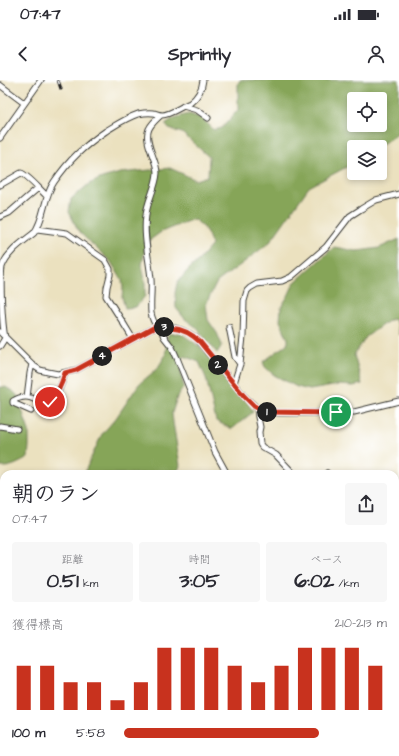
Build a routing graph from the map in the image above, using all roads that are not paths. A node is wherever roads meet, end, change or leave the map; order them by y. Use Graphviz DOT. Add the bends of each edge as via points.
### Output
graph roads {
  1 [pos="41,80"];
  2 [pos="203,80"];
  3 [pos="0,85"];
  4 [pos="24,103"];
  5 [pos="183,106"];
  6 [pos="161,115"];
  7 [pos="208,118"];
  8 [pos="0,138"];
  9 [pos="0,185"];
  10 [pos="38,188"];
  11 [pos="399,194"];
  12 [pos="46,196"];
  13 [pos="0,217"];
  14 [pos="37,229"];
  15 [pos="159,327"];
  16 [pos="229,327"];
  17 [pos="0,332"];
  18 [pos="5,338"];
  19 [pos="133,339"];
  20 [pos="0,346"];
  21 [pos="32,364"];
  22 [pos="240,364"];
  23 [pos="65,373"];
  24 [pos="234,383"];
  25 [pos="27,397"];
  26 [pos="399,401"];
  27 [pos="257,408"];
  28 [pos="31,411"];
  29 [pos="0,426"];
  30 [pos="17,429"];
  31 [pos="225,470"];
  32 [pos="290,470"];
  1 -- 4 [label="street"];
  2 -- 5 [label="street" via="200,92 190,103"];
  3 -- 4 [label="street"];
  4 -- 8 [label="street"];
  5 -- 6 [label="street"];
  5 -- 7 [label="street" via="197,110"];
  6 -- 12 [label="street" via="150,112 136,115 95,139 70,161"];
  6 -- 15 [label="street" via="148,132 157,172 146,212 145,228 151,281 151,313"];
  9 -- 10 [label="street" via="21,173 26,174"];
  10 -- 12 [label="street"];
  10 -- 13 [label="street" via="9,213"];
  11 -- 22 [label="street" via="376,200 350,216 326,247 291,276 282,281 257,284 247,291 244,301"];
  12 -- 14 [label="street"];
  14 -- 18 [label="street" via="11,253 2,267 2,324"];
  14 -- 19 [label="street" via="67,233 105,260 110,269 106,296"];
  15 -- 19 [label="street"];
  15 -- 24 [label="street" via="181,330 193,336"];
  15 -- 31 [label="street" via="172,347"];
  16 -- 22 [label="street" via="235,357"];
  17 -- 18 [label="street"];
  18 -- 20 [label="street"];
  18 -- 21 [label="street"];
  19 -- 23 [label="street" via="76,370"];
  21 -- 23 [label="street" via="40,370"];
  21 -- 25 [label="street"];
  22 -- 24 [label="street"];
  23 -- 25 [label="street" via="56,395 50,402"];
  24 -- 27 [label="street"];
  25 -- 28 [label="street" via="14,399 13,403"];
  26 -- 27 [label="street" via="354,412 264,412"];
  27 -- 32 [label="street" via="260,444"];
  29 -- 30 [label="street"];
}
